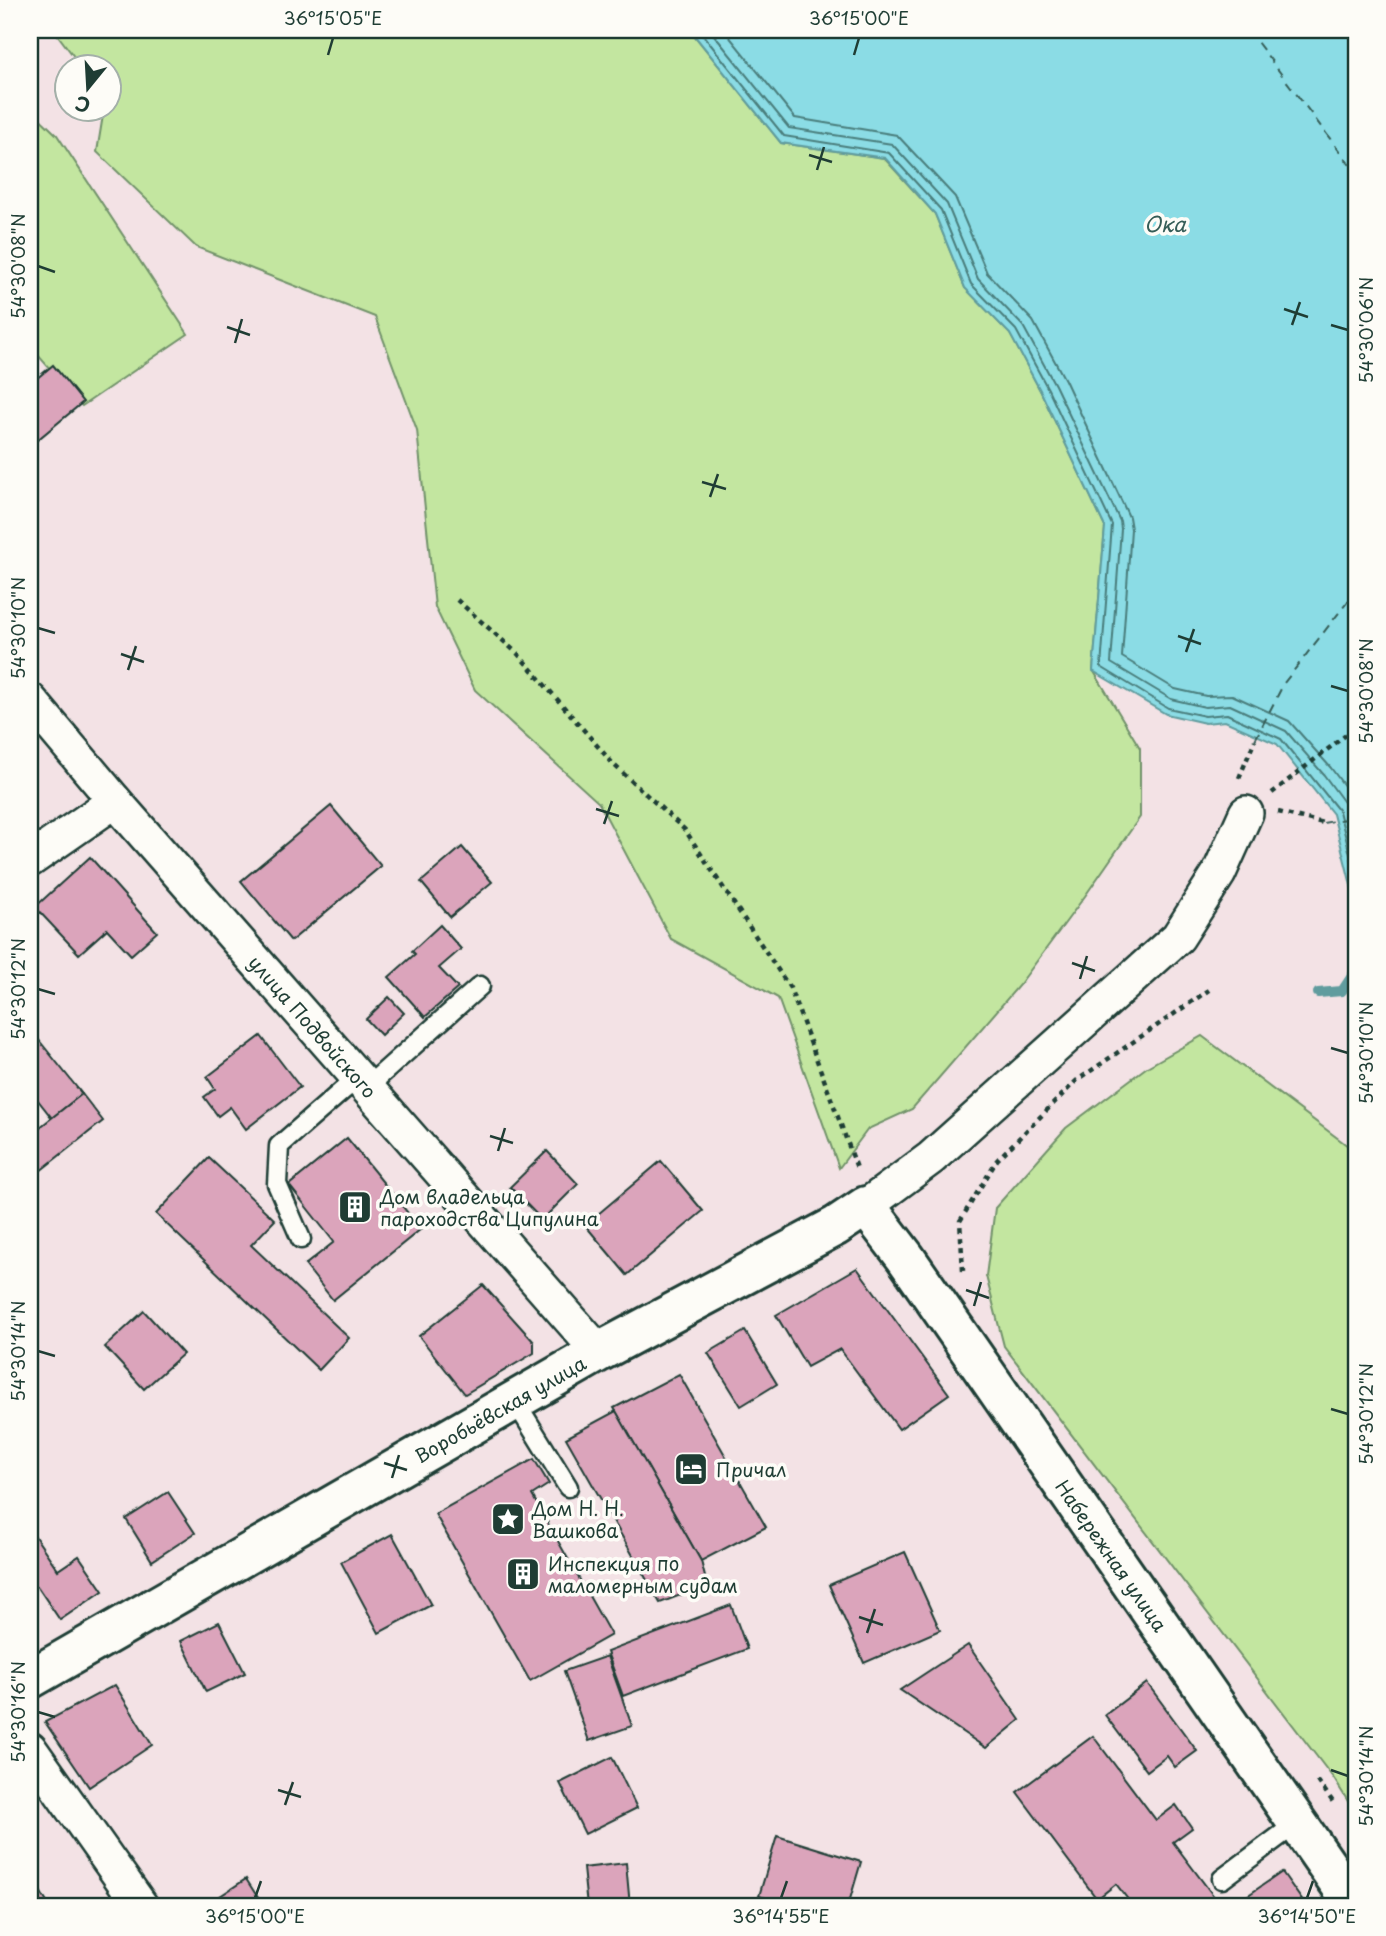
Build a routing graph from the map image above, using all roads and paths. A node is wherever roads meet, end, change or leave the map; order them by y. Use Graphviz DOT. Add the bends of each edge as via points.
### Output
graph roads {
  1 [pos="457,600"];
  2 [pos="30,700"];
  3 [pos="1356,727"];
  4 [pos="115,802"];
  5 [pos="1246,813"];
  6 [pos="1323,822"];
  7 [pos="30,860"];
  8 [pos="480,986"];
  9 [pos="1209,990"];
  10 [pos="361,1083"];
  11 [pos="866,1206"];
  12 [pos="960,1221"];
  13 [pos="300,1239"];
  14 [pos="599,1353"];
  15 [pos="515,1401"];
  16 [pos="568,1487"];
  17 [pos="30,1679"];
  18 [pos="30,1749"];
  19 [pos="1297,1823"];
  20 [pos="1222,1879"];
  21 [pos="141,1906"];
  22 [pos="1355,1906"];
  1 -- 11 [label="path" via="518,654 614,765 685,830 790,988 863,1184"];
  2 -- 4 [label="street, улица Подвойского"];
  3 -- 5 [label="path"];
  4 -- 7 [label="street"];
  4 -- 10 [label="street, улица Подвойского"];
  5 -- 6 [label="path" via="1282,812"];
  5 -- 11 [label="street" via="1219,873 1178,937 931,1158"];
  8 -- 10 [label="lane"];
  9 -- 12 [label="path" via="1076,1081 997,1160"];
  10 -- 13 [label="lane" via="279,1146 277,1184"];
  10 -- 14 [label="street, улица Подвойского"];
  11 -- 14 [label="street, Воробьёвская улица"];
  11 -- 19 [label="street, Набережная улица"];
  14 -- 15 [label="street, Воробьёвская улица"];
  15 -- 16 [label="lane"];
  15 -- 17 [label="street, Воробьёвская улица"];
  18 -- 21 [label="street"];
  19 -- 20 [label="lane"];
  19 -- 22 [label="street, Набережная улица"];
}
